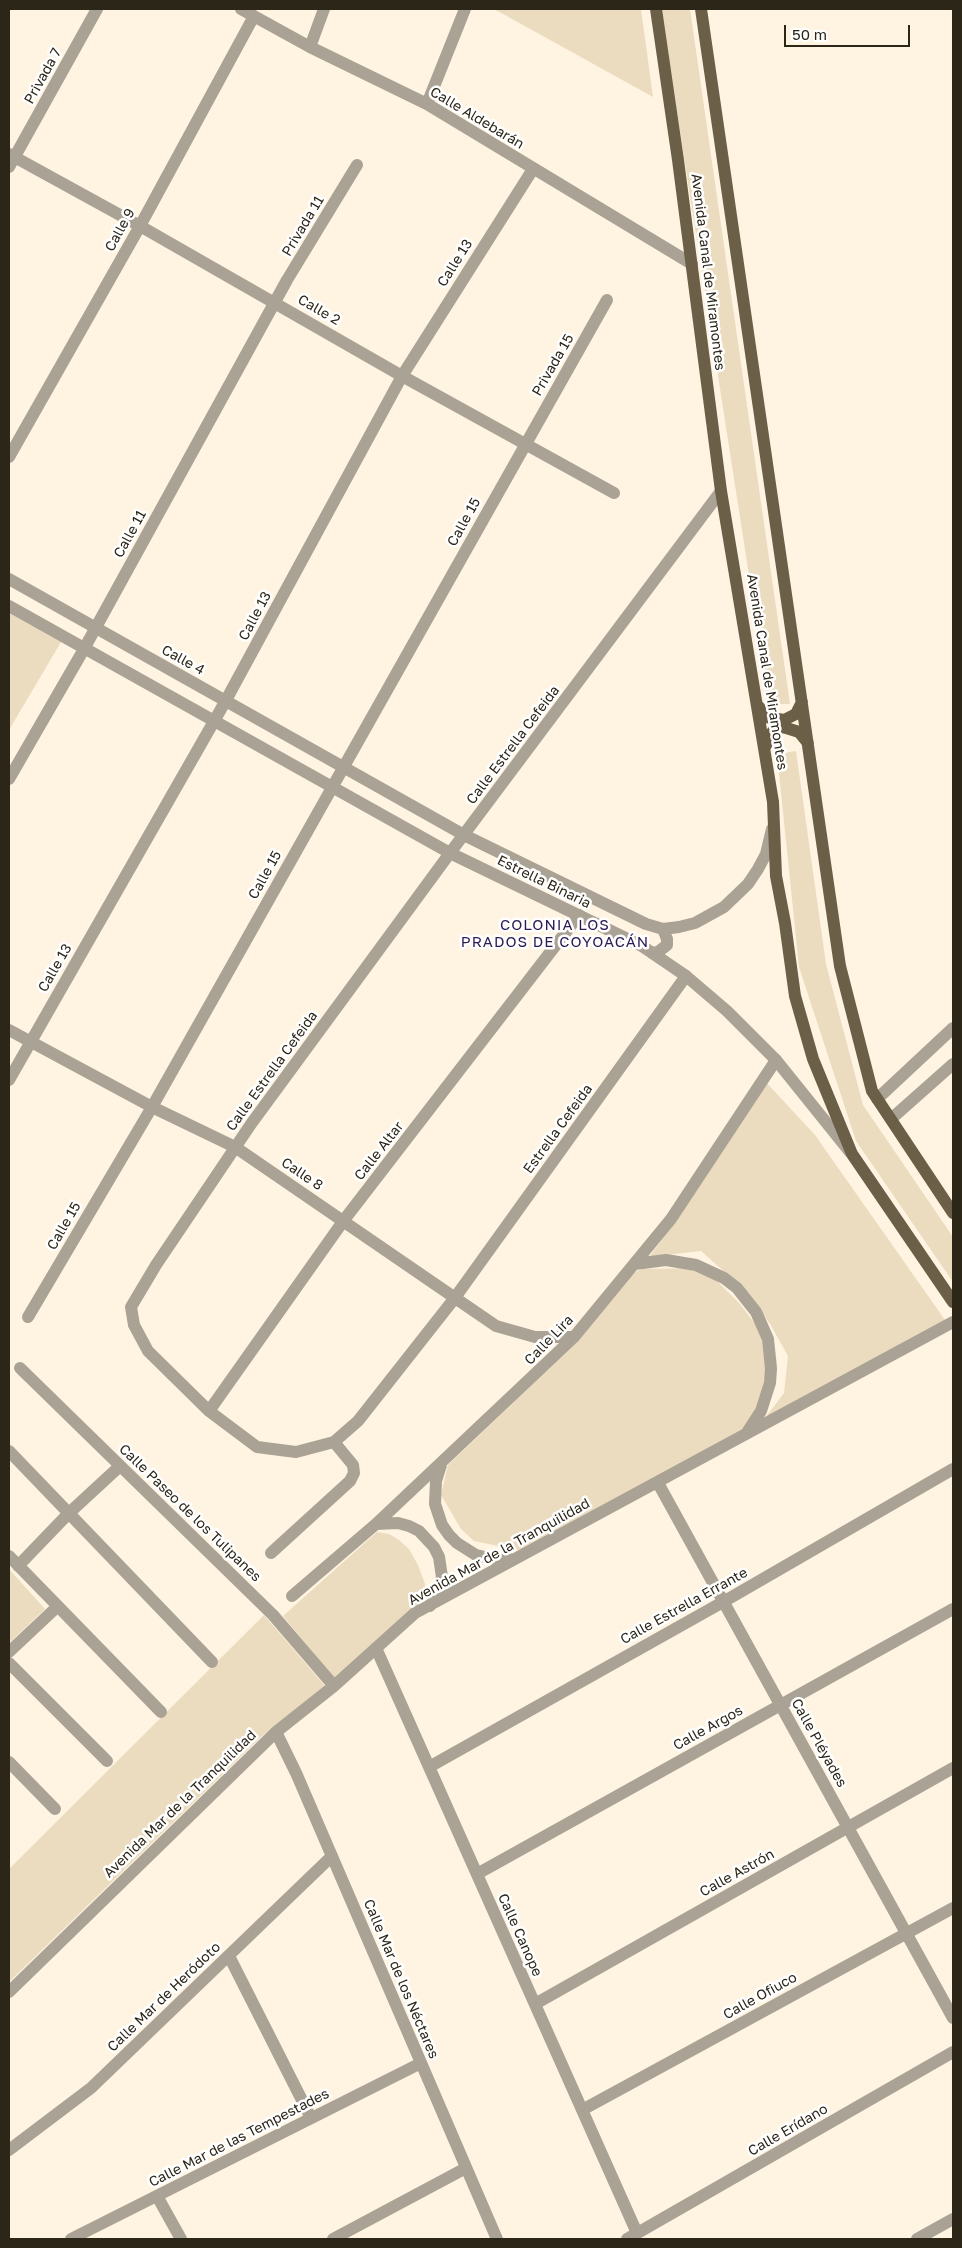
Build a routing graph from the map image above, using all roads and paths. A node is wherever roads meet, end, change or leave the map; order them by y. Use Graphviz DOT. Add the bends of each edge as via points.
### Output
graph roads {
  1 [pos="97,9"];
  2 [pos="241,9"];
  3 [pos="324,9"];
  4 [pos="465,9"];
  5 [pos="656,9"];
  6 [pos="701,9"];
  7 [pos="254,16"];
  8 [pos="310,46"];
  9 [pos="427,104"];
  10 [pos="11,160"];
  11 [pos="357,165"];
  12 [pos="533,169"];
  13 [pos="140,226"];
  14 [pos="692,264"];
  15 [pos="607,300"];
  16 [pos="276,302"];
  17 [pos="402,376"];
  18 [pos="524,444"];
  19 [pos="9,457"];
  20 [pos="721,491"];
  21 [pos="614,493"];
  22 [pos="9,579"];
  23 [pos="9,606"];
  24 [pos="95,628"];
  25 [pos="84,649"];
  26 [pos="225,702"];
  27 [pos="802,702"];
  28 [pos="759,708"];
  29 [pos="213,721"];
  30 [pos="808,743"];
  31 [pos="765,748"];
  32 [pos="342,768"];
  33 [pos="9,779"];
  34 [pos="332,788"];
  35 [pos="773,802"];
  36 [pos="464,835"];
  37 [pos="450,853"];
  38 [pos="579,915"];
  39 [pos="663,929"];
  40 [pos="652,953"];
  41 [pos="686,976"];
  42 [pos="953,1028"];
  43 [pos="9,1030"];
  44 [pos="30,1042"];
  45 [pos="776,1060"];
  46 [pos="953,1064"];
  47 [pos="9,1080"];
  48 [pos="877,1099"];
  49 [pos="152,1107"];
  50 [pos="890,1119"];
  51 [pos="235,1147"];
  52 [pos="852,1154"];
  53 [pos="953,1213"];
  54 [pos="344,1220"];
  55 [pos="635,1264"];
  56 [pos="454,1299"];
  57 [pos="953,1302"];
  58 [pos="28,1317"];
  59 [pos="953,1322"];
  60 [pos="574,1337"];
  61 [pos="20,1368"];
  62 [pos="209,1411"];
  63 [pos="745,1436"];
  64 [pos="334,1442"];
  65 [pos="9,1451"];
  66 [pos="444,1460"];
  67 [pos="120,1466"];
  68 [pos="953,1469"];
  69 [pos="658,1483"];
  70 [pos="69,1513"];
  71 [pos="376,1524"];
  72 [pos="271,1553"];
  73 [pos="9,1556"];
  74 [pos="522,1557"];
  75 [pos="18,1566"];
  76 [pos="292,1596"];
  77 [pos="723,1602"];
  78 [pos="58,1606"];
  79 [pos="430,1606"];
  80 [pos="953,1609"];
  81 [pos="376,1648"];
  82 [pos="9,1652"];
  83 [pos="212,1662"];
  84 [pos="9,1663"];
  85 [pos="334,1686"];
  86 [pos="780,1705"];
  87 [pos="161,1712"];
  88 [pos="276,1732"];
  89 [pos="107,1761"];
  90 [pos="9,1762"];
  91 [pos="429,1767"];
  92 [pos="953,1768"];
  93 [pos="55,1809"];
  94 [pos="848,1827"];
  95 [pos="332,1856"];
  96 [pos="477,1874"];
  97 [pos="953,1908"];
  98 [pos="906,1934"];
  99 [pos="229,1956"];
  100 [pos="9,1992"];
  101 [pos="535,2004"];
  102 [pos="953,2018"];
  103 [pos="953,2052"];
  104 [pos="421,2062"];
  105 [pos="582,2110"];
  106 [pos="311,2118"];
  107 [pos="9,2150"];
  108 [pos="466,2168"];
  109 [pos="157,2196"];
  110 [pos="953,2219"];
  111 [pos="632,2236"];
  112 [pos="71,2239"];
  113 [pos="181,2239"];
  114 [pos="333,2239"];
  115 [pos="497,2239"];
  116 [pos="918,2239"];
  1 -- 10 [label="street, Privada 7"];
  2 -- 7 [label="street, Calle Aldebarán"];
  3 -- 8 [label="street"];
  4 -- 9 [label="street"];
  5 -- 14 [label="main road, Avenida Canal de Miramontes"];
  6 -- 27 [label="main road, Avenida Canal de Miramontes"];
  7 -- 8 [label="street, Calle Aldebarán"];
  7 -- 13 [label="street, Calle 9"];
  8 -- 9 [label="street, Calle Aldebarán"];
  9 -- 12 [label="street, Calle Aldebarán"];
  10 -- 13 [label="street, Calle 2"];
  11 -- 16 [label="street, Privada 11"];
  12 -- 14 [label="street, Calle Aldebarán"];
  12 -- 17 [label="street, Calle 13"];
  13 -- 16 [label="street, Calle 2"];
  13 -- 19 [label="street, Calle 9"];
  14 -- 20 [label="main road, Avenida Canal de Miramontes"];
  15 -- 18 [label="street, Privada 15"];
  16 -- 17 [label="street, Calle 2"];
  16 -- 24 [label="street, Calle 11"];
  17 -- 18 [label="street, Calle 2"];
  17 -- 26 [label="street, Calle 13"];
  18 -- 21 [label="street, Calle 2"];
  18 -- 32 [label="street, Calle 15"];
  20 -- 28 [label="main road, Avenida Canal de Miramontes"];
  20 -- 36 [label="street, Calle Estrella Cefeida"];
  22 -- 24 [label="street, Calle 4"];
  23 -- 25 [label="street"];
  24 -- 25 [label="street, Calle 11"];
  24 -- 26 [label="street, Calle 4"];
  25 -- 29 [label="street"];
  25 -- 33 [label="street, Calle 11"];
  26 -- 29 [label="street, Calle 13"];
  26 -- 32 [label="street, Calle 4"];
  27 -- 28 [label="main road" via="796,714 784,720 766,717"];
  27 -- 30 [label="main road, Avenida Canal de Miramontes"];
  28 -- 31 [label="main road, Avenida Canal de Miramontes"];
  29 -- 34 [label="street"];
  29 -- 44 [label="street, Calle 13"];
  30 -- 31 [label="main road" via="799,732 783,727 773,731"];
  30 -- 48 [label="main road, Avenida Canal de Miramontes" via="840,966 872,1091"];
  31 -- 35 [label="main road, Avenida Canal de Miramontes"];
  32 -- 34 [label="street, Calle 15"];
  32 -- 36 [label="street, Estrella Binaria"];
  34 -- 37 [label="street, Estrella Binaria"];
  34 -- 49 [label="street, Calle 15"];
  35 -- 39 [label="street" via="766,854 748,884 724,908 710,916"];
  35 -- 52 [label="main road, Avenida Canal de Miramontes" via="776,876 795,996 812,1059"];
  36 -- 37 [label="street, Calle Estrella Cefeida"];
  36 -- 39 [label="street, Estrella Binaria" via="646,924"];
  37 -- 38 [label="street, Estrella Binaria"];
  37 -- 51 [label="street, Calle Estrella Cefeida"];
  38 -- 40 [label="street, Estrella Binaria"];
  38 -- 54 [label="street, Calle Altar"];
  39 -- 40 [label="street" via="666,944 663,949"];
  40 -- 41 [label="street, Estrella Binaria"];
  41 -- 45 [label="street, Estrella Binaria"];
  41 -- 56 [label="street, Estrella Cefeida"];
  42 -- 48 [label="street"];
  43 -- 44 [label="street, Calle 8"];
  44 -- 47 [label="street, Calle 13"];
  44 -- 49 [label="street, Calle 8"];
  45 -- 52 [label="street, Estrella Binaria"];
  45 -- 55 [label="street, Calle Lira" via="671,1219"];
  46 -- 50 [label="street"];
  48 -- 50 [label="main road, Avenida Canal de Miramontes"];
  49 -- 51 [label="street, Calle 8"];
  49 -- 58 [label="street, Calle 15"];
  50 -- 53 [label="main road, Avenida Canal de Miramontes"];
  51 -- 54 [label="street, Calle 8"];
  51 -- 62 [label="street, Calle Estrella Cefeida" via="131,1307 134,1325 148,1351"];
  52 -- 57 [label="main road, Avenida Canal de Miramontes"];
  54 -- 56 [label="street, Calle 8"];
  54 -- 62 [label="street, Calle Altar"];
  55 -- 60 [label="street, Calle Lira"];
  55 -- 63 [label="street" via="666,1260 696,1265 737,1288 756,1312 768,1339 770,1383 761,1411"];
  56 -- 60 [label="street, Calle 8" via="496,1326 535,1337"];
  56 -- 64 [label="street, Calle Estrella Cefeida" via="358,1421"];
  59 -- 63 [label="street, Avenida Mar de la Tranquilidad"];
  60 -- 66 [label="street, Calle Lira"];
  61 -- 67 [label="street, Calle Paseo de los Tulipanes"];
  62 -- 64 [label="street, Calle Estrella Cefeida" via="257,1447 296,1452"];
  63 -- 69 [label="street, Avenida Mar de la Tranquilidad"];
  64 -- 72 [label="street" via="353,1465 350,1481"];
  65 -- 70 [label="street"];
  66 -- 71 [label="street, Calle Lira"];
  66 -- 74 [label="street" via="436,1481 435,1498 438,1515 449,1535 466,1550 488,1559"];
  67 -- 70 [label="street"];
  67 -- 85 [label="street, Calle Paseo de los Tulipanes" via="274,1615"];
  68 -- 77 [label="street, Calle Estrella Errante"];
  69 -- 74 [label="street, Avenida Mar de la Tranquilidad"];
  69 -- 77 [label="street, Calle Pléyades"];
  70 -- 75 [label="street"];
  70 -- 83 [label="street"];
  71 -- 76 [label="street, Calle Lira"];
  71 -- 79 [label="street" via="409,1526 419,1531 434,1547 442,1577"];
  73 -- 75 [label="street"];
  74 -- 79 [label="street, Avenida Mar de la Tranquilidad"];
  75 -- 78 [label="street"];
  77 -- 86 [label="street, Calle Pléyades"];
  77 -- 91 [label="street, Calle Estrella Errante"];
  78 -- 82 [label="street"];
  78 -- 87 [label="street"];
  79 -- 81 [label="street, Avenida Mar de la Tranquilidad" via="415,1613"];
  80 -- 86 [label="street, Calle Argos"];
  81 -- 85 [label="street, Avenida Mar de la Tranquilidad"];
  81 -- 91 [label="street, Calle Canope"];
  84 -- 89 [label="street"];
  85 -- 88 [label="street, Avenida Mar de la Tranquilidad"];
  86 -- 94 [label="street, Calle Pléyades"];
  86 -- 96 [label="street, Calle Argos"];
  88 -- 95 [label="street, Calle Mar de los Néctares"];
  88 -- 100 [label="street, Avenida Mar de la Tranquilidad"];
  90 -- 93 [label="street"];
  91 -- 96 [label="street, Calle Canope"];
  92 -- 94 [label="street, Calle Astrón"];
  94 -- 98 [label="street, Calle Pléyades"];
  94 -- 101 [label="street, Calle Astrón"];
  95 -- 99 [label="street, Calle Mar de Heródoto"];
  95 -- 104 [label="street, Calle Mar de los Néctares"];
  96 -- 101 [label="street, Calle Canope"];
  97 -- 98 [label="street, Calle Ofiuco"];
  98 -- 102 [label="street, Calle Pléyades"];
  98 -- 105 [label="street, Calle Ofiuco"];
  99 -- 106 [label="street"];
  99 -- 107 [label="street, Calle Mar de Heródoto" via="91,2088"];
  101 -- 105 [label="street, Calle Canope"];
  103 -- 111 [label="street, Calle Erídano"];
  104 -- 106 [label="street, Calle Mar de las Tempestades"];
  104 -- 108 [label="street, Calle Mar de los Néctares"];
  105 -- 111 [label="street, Calle Canope"];
  106 -- 109 [label="street, Calle Mar de las Tempestades"];
  108 -- 114 [label="street"];
  108 -- 115 [label="street, Calle Mar de los Néctares"];
  109 -- 112 [label="street, Calle Mar de las Tempestades"];
  109 -- 113 [label="street"];
  110 -- 116 [label="street"];
}
